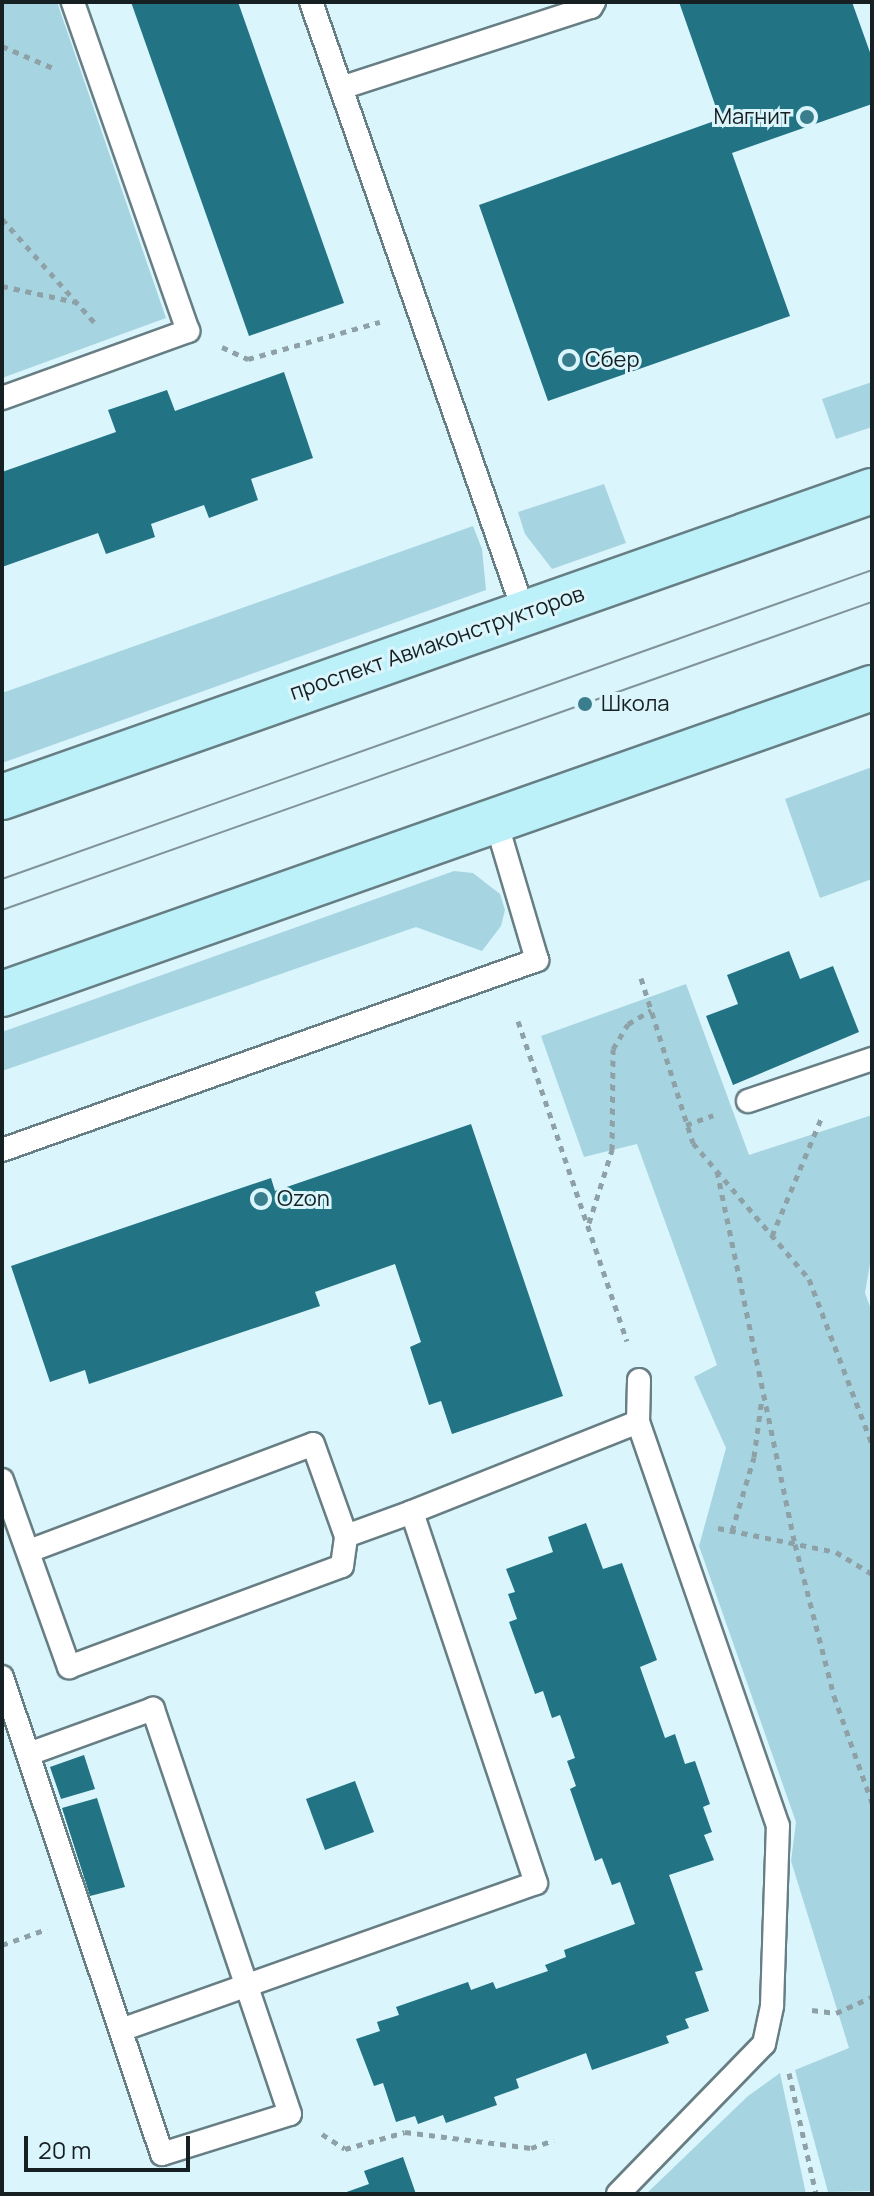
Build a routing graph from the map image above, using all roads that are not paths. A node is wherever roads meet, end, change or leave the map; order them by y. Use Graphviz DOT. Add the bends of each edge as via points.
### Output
graph roads {
  1 [pos="73,2"];
  2 [pos="311,2"];
  3 [pos="594,2"];
  4 [pos="341,88"];
  5 [pos="2,398"];
  6 [pos="872,491"];
  7 [pos="524,612"];
  8 [pos="872,688"];
  9 [pos="2,797"];
  10 [pos="495,818"];
  11 [pos="2,994"];
  12 [pos="872,1059"];
  13 [pos="748,1101"];
  14 [pos="2,1150"];
  15 [pos="639,1380"];
  16 [pos="638,1422"];
  17 [pos="2,1480"];
  18 [pos="412,1512"];
  19 [pos="346,1536"];
  20 [pos="29,1551"];
  21 [pos="2,1677"];
  22 [pos="29,1754"];
  23 [pos="246,1985"];
  24 [pos="121,2030"];
  25 [pos="618,2194"];
  1 -- 5 [label="lane" via="188,331"];
  2 -- 4 [label="lane"];
  3 -- 4 [label="lane"];
  4 -- 7 [label="lane"];
  6 -- 7 [label="street, проспект Авиаконструкторов"];
  7 -- 9 [label="street, проспект Авиаконструкторов"];
  8 -- 10 [label="street"];
  10 -- 11 [label="street"];
  10 -- 14 [label="lane" via="537,960"];
  12 -- 13 [label="lane"];
  15 -- 16 [label="lane"];
  16 -- 18 [label="lane"];
  16 -- 25 [label="lane" via="778,1826 772,2005 764,2044"];
  17 -- 20 [label="lane"];
  18 -- 19 [label="lane"];
  18 -- 23 [label="lane" via="536,1883"];
  19 -- 20 [label="lane" via="313,1444"];
  19 -- 20 [label="lane" via="342,1566 69,1667"];
  21 -- 22 [label="lane"];
  22 -- 23 [label="lane" via="153,1709"];
  22 -- 24 [label="lane"];
  23 -- 24 [label="lane"];
  23 -- 24 [label="lane" via="290,2114 162,2154"];
}
